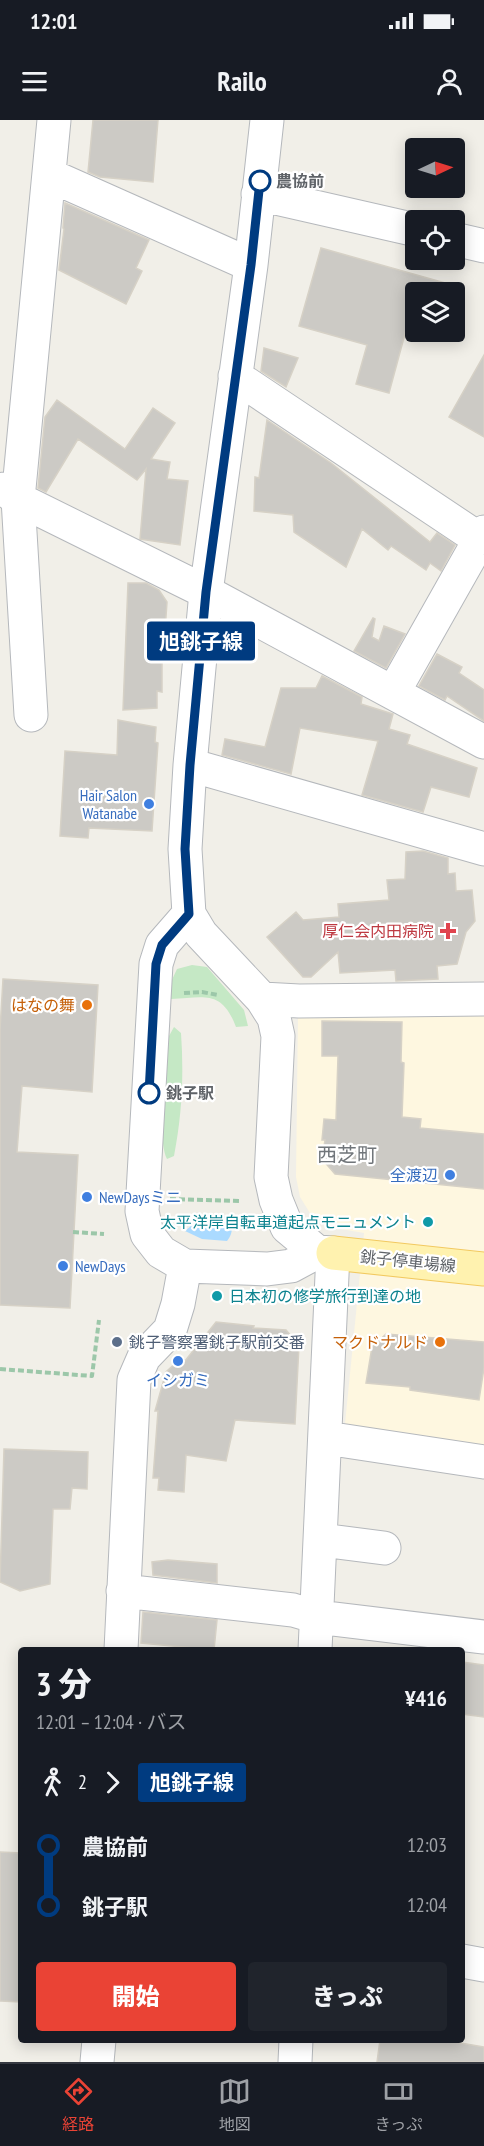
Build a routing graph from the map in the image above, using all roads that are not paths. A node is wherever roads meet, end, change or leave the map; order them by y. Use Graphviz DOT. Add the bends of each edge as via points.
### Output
graph roads {
  1 [pos="54,120"];
  2 [pos="267,120"];
  3 [pos="49,176"];
  4 [pos="258,194"];
  5 [pos="405,227"];
  6 [pos="465,242"];
  7 [pos="484,246"];
  8 [pos="251,265"];
  9 [pos="235,376"];
  10 [pos="9,493"];
  11 [pos="482,536"];
  12 [pos="206,592"];
  13 [pos="393,693"];
  14 [pos="31,715"];
  15 [pos="484,741"];
  16 [pos="190,765"];
  17 [pos="484,849"];
  18 [pos="189,914"];
  19 [pos="262,999"];
  20 [pos="484,999"];
  21 [pos="325,1252"];
  22 [pos="185,1266"];
  23 [pos="484,1269"];
  24 [pos="326,1438"];
  25 [pos="484,1462"];
  26 [pos="321,1540"];
  27 [pos="384,1548"];
  28 [pos="123,1591"];
  29 [pos="317,1617"];
  30 [pos="484,1637"];
  31 [pos="120,1647"];
  32 [pos="315,1647"];
  33 [pos="465,1962"];
  34 [pos="484,1965"];
  35 [pos="99,2043"];
  36 [pos="296,2043"];
  37 [pos="98,2062"];
  38 [pos="295,2062"];
  1 -- 3 [label="street"];
  2 -- 4 [label="street"];
  3 -- 8 [label="street"];
  3 -- 10 [label="street"];
  4 -- 5 [label="street"];
  4 -- 8 [label="street"];
  6 -- 7 [label="street"];
  8 -- 9 [label="street"];
  9 -- 11 [label="street"];
  9 -- 12 [label="street"];
  10 -- 12 [label="street"];
  10 -- 14 [label="street"];
  11 -- 13 [label="street"];
  12 -- 13 [label="street"];
  12 -- 16 [label="street"];
  13 -- 15 [label="street"];
  16 -- 17 [label="street"];
  16 -- 18 [label="street" via="185,849"];
  18 -- 19 [label="street" via="201,934"];
  18 -- 22 [label="street" via="162,945 156,964 142,1211 147,1234 161,1252"];
  19 -- 20 [label="street"];
  19 -- 21 [label="street" via="274,1018 278,1036 271,1177 276,1200 287,1227"];
  21 -- 22 [label="street" via="291,1266 267,1269"];
  21 -- 23 [label="main road, 銚子停車場線"];
  21 -- 24 [label="street"];
  22 -- 28 [label="street" via="170,1330 144,1357 134,1380"];
  24 -- 25 [label="street"];
  24 -- 26 [label="street"];
  26 -- 27 [label="street"];
  26 -- 29 [label="street"];
  28 -- 29 [label="street" via="293,1610"];
  28 -- 31 [label="street"];
  29 -- 30 [label="street"];
  29 -- 32 [label="street"];
  33 -- 34 [label="street"];
  35 -- 37 [label="street"];
  36 -- 38 [label="street"];
}
